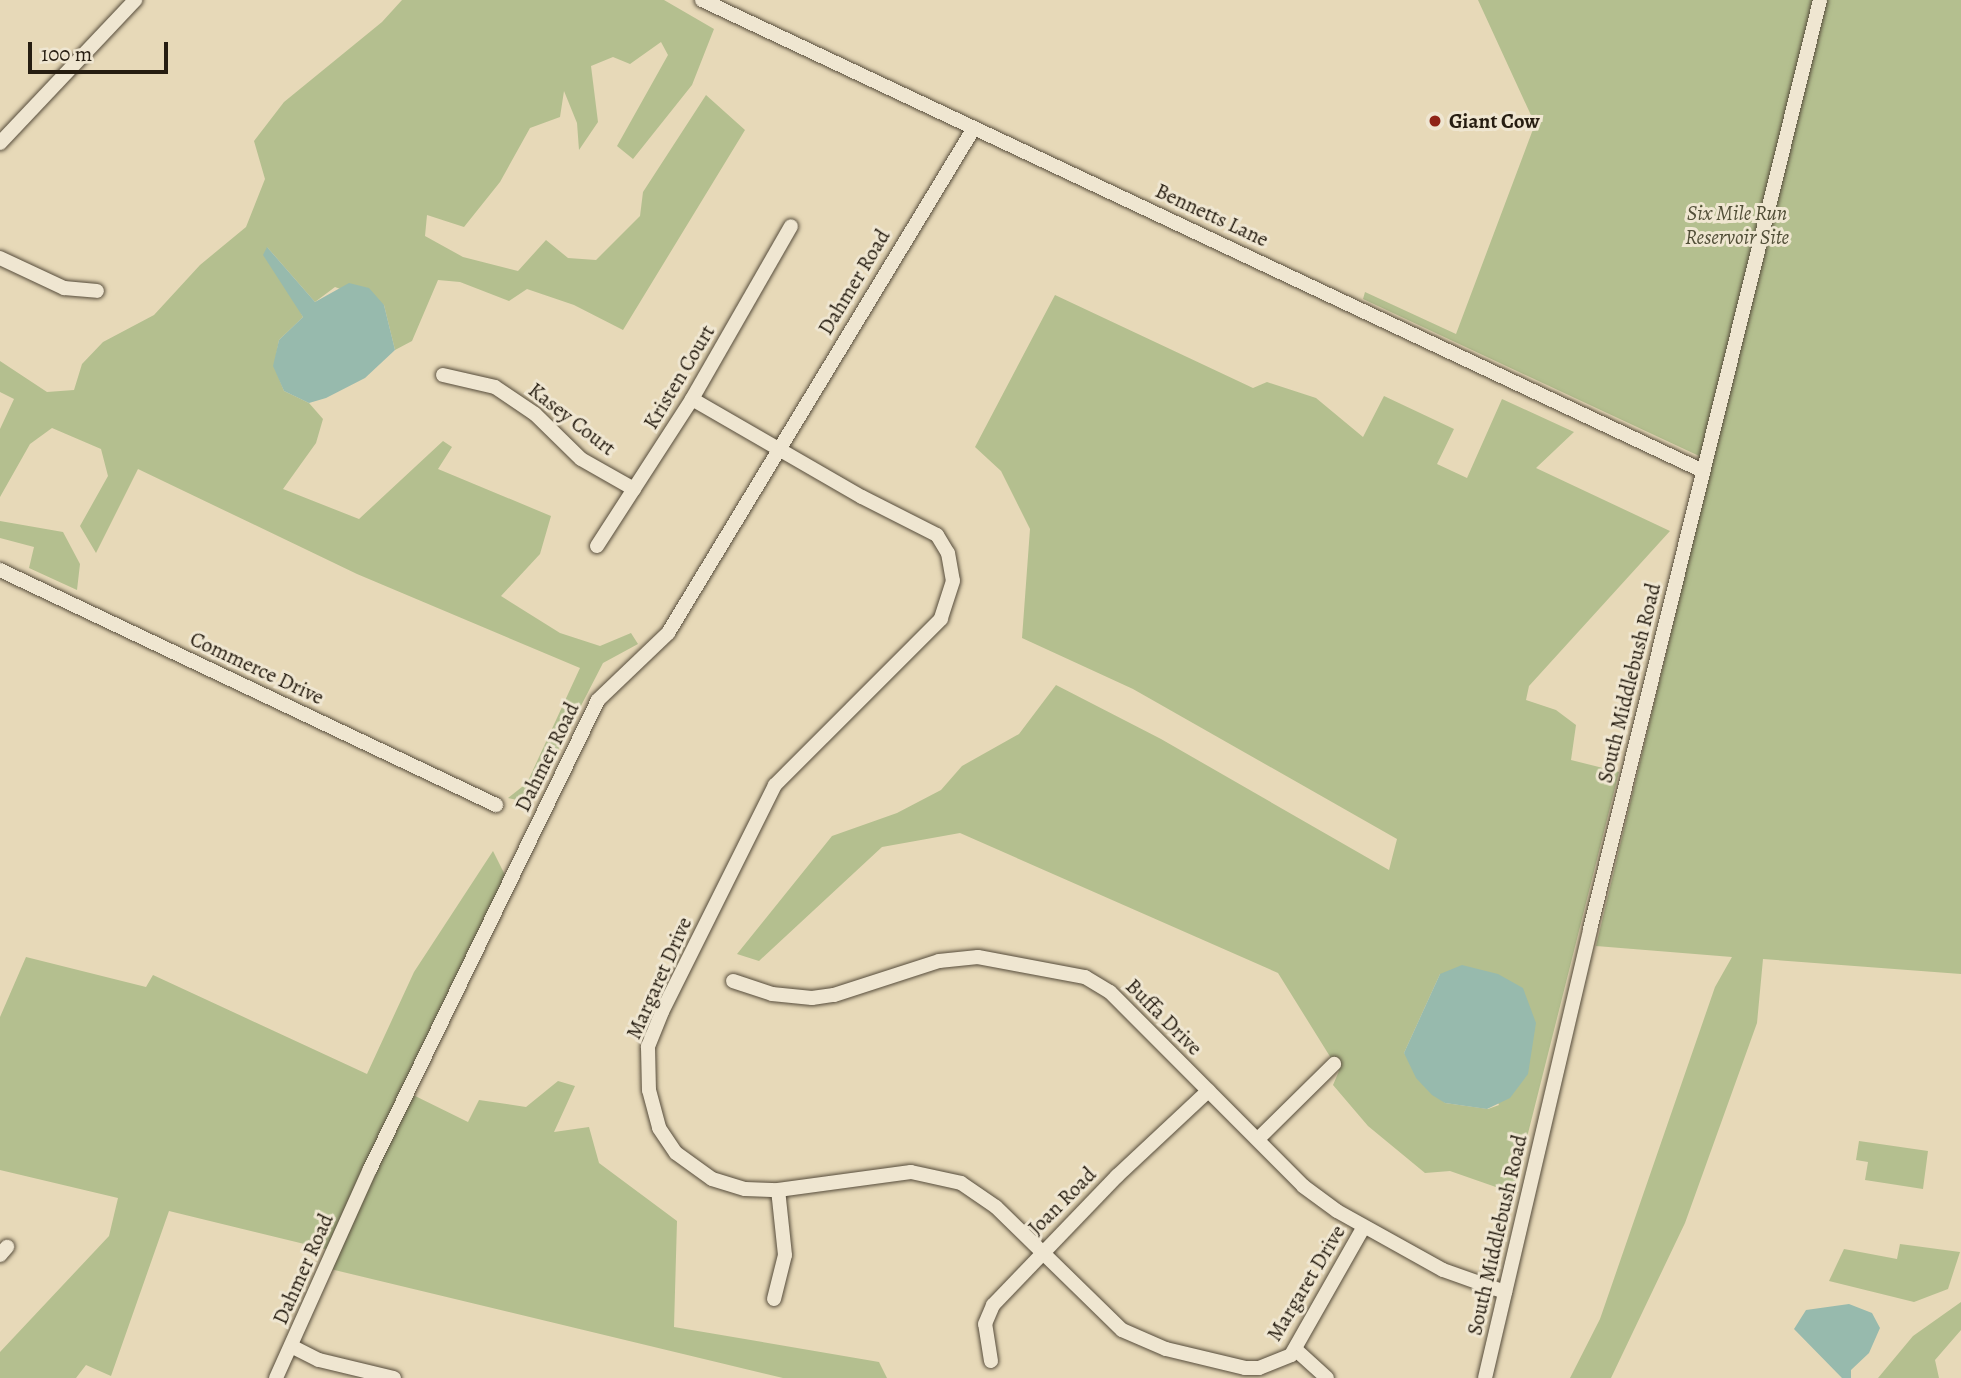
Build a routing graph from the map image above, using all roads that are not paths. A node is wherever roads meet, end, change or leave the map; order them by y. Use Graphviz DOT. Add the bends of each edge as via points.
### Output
graph roads {
  1 [pos="135,0"];
  2 [pos="702,0"];
  3 [pos="1820,0"];
  4 [pos="974,128"];
  5 [pos="0,143"];
  6 [pos="791,226"];
  7 [pos="0,258"];
  8 [pos="97,291"];
  9 [pos="443,375"];
  10 [pos="692,399"];
  11 [pos="780,451"];
  12 [pos="1703,471"];
  13 [pos="634,489"];
  14 [pos="597,546"];
  15 [pos="0,570"];
  16 [pos="496,805"];
  17 [pos="733,981"];
  18 [pos="1334,1064"];
  19 [pos="1208,1091"];
  20 [pos="1258,1139"];
  21 [pos="778,1190"];
  22 [pos="1363,1228"];
  23 [pos="1041,1253"];
  24 [pos="1505,1292"];
  25 [pos="774,1299"];
  26 [pos="291,1346"];
  27 [pos="1295,1349"];
  28 [pos="991,1361"];
  29 [pos="276,1378"];
  30 [pos="394,1378"];
  31 [pos="1327,1378"];
  32 [pos="1485,1378"];
  1 -- 5 [label="street"];
  2 -- 4 [label="street, Bennetts Lane"];
  3 -- 12 [label="street, South Middlebush Road"];
  4 -- 11 [label="street, Dahmer Road" via="871,291"];
  4 -- 12 [label="street, Bennetts Lane"];
  6 -- 10 [label="street, Kristen Court"];
  7 -- 8 [label="street" via="64,288"];
  9 -- 13 [label="street, Kasey Court" via="495,387 535,414 581,459"];
  10 -- 11 [label="street, Margaret Drive"];
  10 -- 13 [label="street, Kristen Court"];
  11 -- 21 [label="street, Margaret Drive" via="937,535 948,553 953,581 941,619 775,785 648,1047 653,1110 676,1153 726,1185"];
  11 -- 26 [label="street, Dahmer Road" via="667,634 598,700 370,1169"];
  12 -- 24 [label="street, South Middlebush Road"];
  13 -- 14 [label="street, Kristen Court"];
  15 -- 16 [label="street, Commerce Drive"];
  17 -- 19 [label="street, Buffa Drive" via="772,994 812,998 954,958 994,958 1056,969 1085,977 1110,992"];
  18 -- 20 [label="street"];
  19 -- 20 [label="street, Buffa Drive"];
  19 -- 23 [label="street, Joan Road"];
  20 -- 22 [label="street, Buffa Drive" via="1303,1186"];
  21 -- 23 [label="street, Margaret Drive" via="885,1174 946,1177 981,1195"];
  21 -- 25 [label="street" via="785,1255"];
  22 -- 24 [label="street, Buffa Drive" via="1443,1270"];
  22 -- 27 [label="street, Margaret Drive"];
  23 -- 27 [label="street, Margaret Drive" via="1110,1320 1166,1349 1259,1368 1283,1360"];
  23 -- 28 [label="street, Joan Road" via="987,1315"];
  24 -- 32 [label="street, South Middlebush Road"];
  26 -- 29 [label="street, Dahmer Road"];
  26 -- 30 [label="street" via="319,1360"];
  27 -- 31 [label="street"];
}
